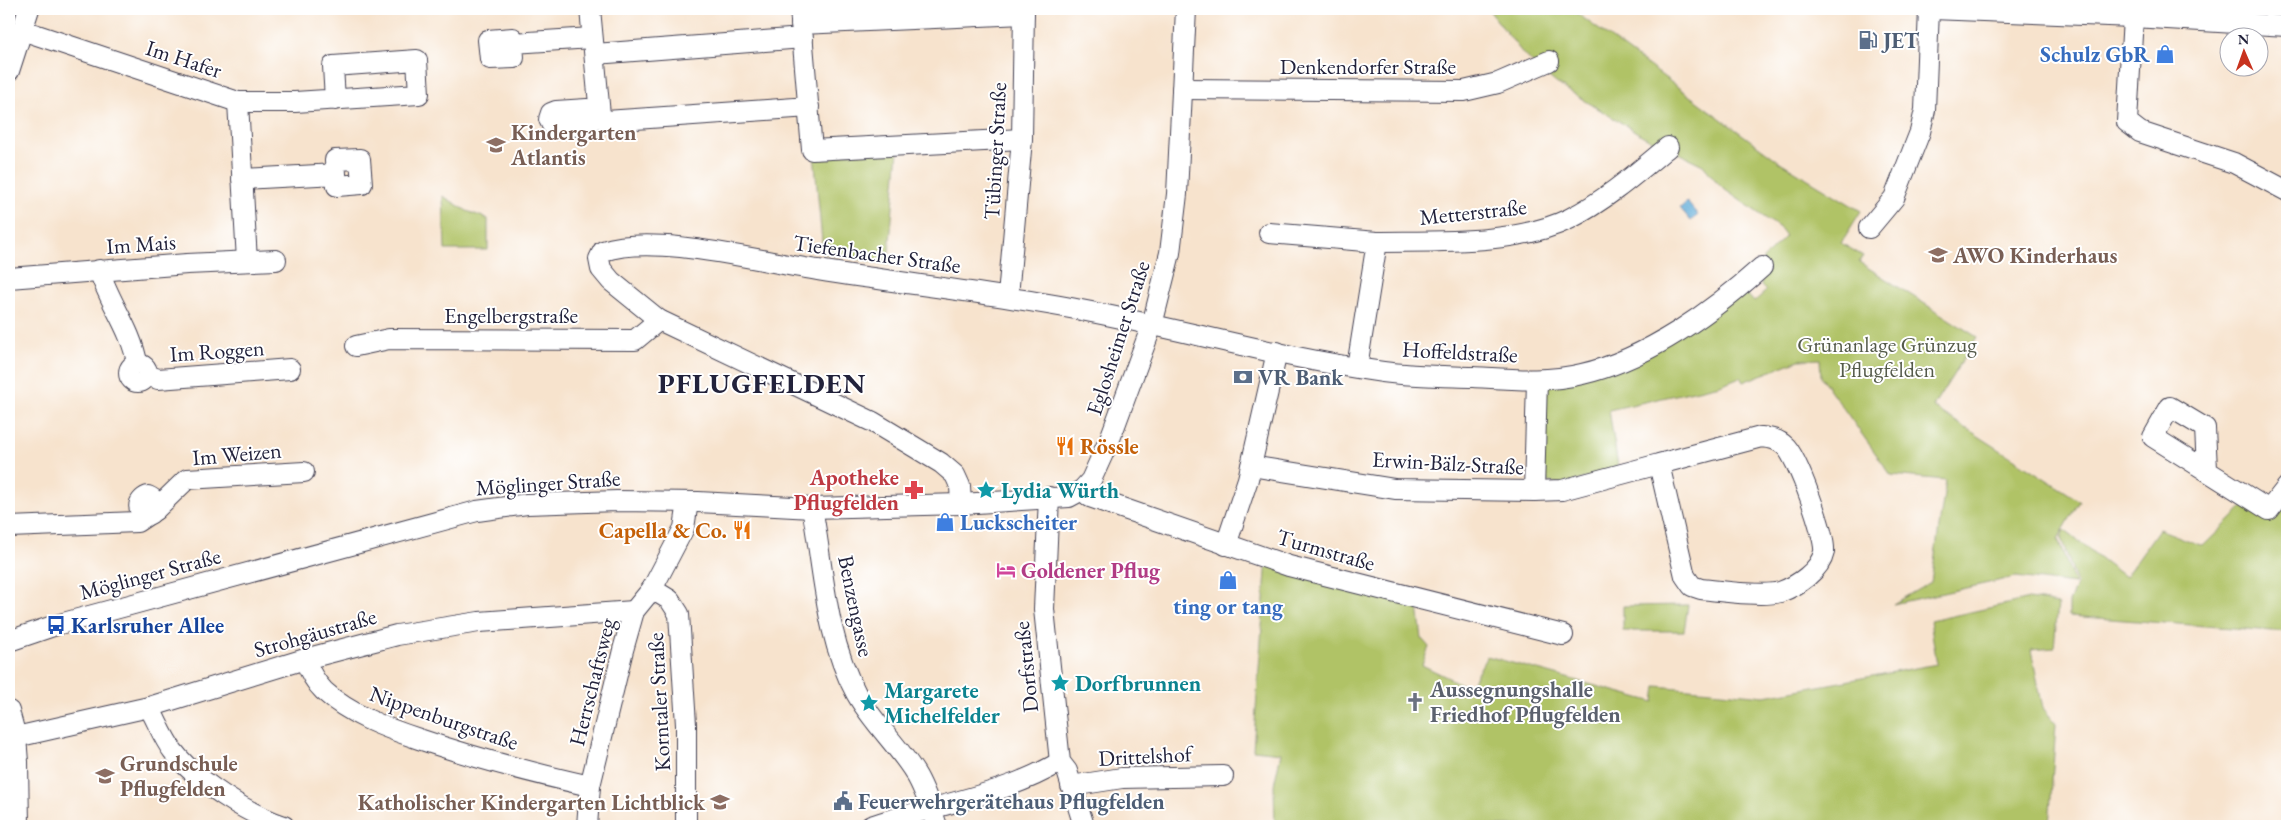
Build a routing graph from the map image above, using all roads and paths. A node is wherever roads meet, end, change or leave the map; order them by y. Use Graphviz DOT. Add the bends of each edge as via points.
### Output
graph roads {
  1 [pos="29,9"];
  2 [pos="590,9"];
  3 [pos="1186,9"];
  4 [pos="1930,9"];
  5 [pos="1024,11"];
  6 [pos="2132,16"];
  7 [pos="801,24"];
  8 [pos="2287,26"];
  9 [pos="22,30"];
  10 [pos="513,43"];
  11 [pos="594,46"];
  12 [pos="1549,62"];
  13 [pos="9,71"];
  14 [pos="1182,89"];
  15 [pos="335,100"];
  16 [pos="238,102"];
  17 [pos="808,107"];
  18 [pos="1022,139"];
  19 [pos="1668,147"];
  20 [pos="336,174"];
  21 [pos="242,179"];
  22 [pos="2287,191"];
  23 [pos="1869,228"];
  24 [pos="1269,233"];
  25 [pos="1377,242"];
  26 [pos="247,260"];
  27 [pos="276,260"];
  28 [pos="1762,267"];
  29 [pos="99,270"];
  30 [pos="9,278"];
  31 [pos="1008,296"];
  32 [pos="659,320"];
  33 [pos="1152,325"];
  34 [pos="356,346"];
  35 [pos="1277,352"];
  36 [pos="1357,368"];
  37 [pos="290,369"];
  38 [pos="1537,380"];
  39 [pos="1659,464"];
  40 [pos="1251,466"];
  41 [pos="2207,469"];
  42 [pos="304,472"];
  43 [pos="2287,487"];
  44 [pos="1082,490"];
  45 [pos="1534,491"];
  46 [pos="1048,497"];
  47 [pos="688,502"];
  48 [pos="961,504"];
  49 [pos="812,508"];
  50 [pos="9,528"];
  51 [pos="1226,545"];
  52 [pos="652,588"];
  53 [pos="634,611"];
  54 [pos="1563,634"];
  55 [pos="9,641"];
  56 [pos="305,659"];
  57 [pos="149,707"];
  58 [pos="9,711"];
  59 [pos="16,737"];
  60 [pos="1060,762"];
  61 [pos="1223,776"];
  62 [pos="590,786"];
  63 [pos="1071,786"];
  64 [pos="935,818"];
  65 [pos="19,826"];
  66 [pos="284,826"];
  67 [pos="586,826"];
  68 [pos="686,826"];
  69 [pos="871,826"];
  70 [pos="1084,826"];
  1 -- 9 [label="street"];
  2 -- 11 [label="street"];
  3 -- 14 [label="street, Eglosheimer Straße"];
  4 -- 6 [label="street"];
  4 -- 23 [label="street" via="1925,110 1920,132 1894,198"];
  5 -- 7 [label="street"];
  5 -- 18 [label="street, Tübinger Straße"];
  6 -- 8 [label="street"];
  6 -- 22 [label="street" via="2127,122 2140,132 2234,163"];
  7 -- 11 [label="street"];
  7 -- 17 [label="street"];
  9 -- 13 [label="street"];
  9 -- 16 [label="street, Im Hafer"];
  10 -- 11 [label="street"];
  11 -- 17 [label="street" via="597,116 606,121"];
  12 -- 14 [label="street, Denkendorfer Straße" via="1498,84 1464,91"];
  14 -- 33 [label="street, Eglosheimer Straße" via="1177,194 1170,253"];
  15 -- 16 [label="street, Im Hafer"];
  16 -- 21 [label="street"];
  17 -- 18 [label="street" via="812,150"];
  18 -- 31 [label="street, Tübinger Straße"];
  19 -- 25 [label="street, Metterstraße" via="1569,219 1522,235"];
  20 -- 21 [label="street"];
  21 -- 26 [label="street"];
  24 -- 25 [label="street, Metterstraße"];
  25 -- 36 [label="street"];
  26 -- 27 [label="street, Im Mais"];
  26 -- 29 [label="street, Im Mais"];
  28 -- 38 [label="street, Hoffeldstraße" via="1750,289 1725,299 1641,352 1579,375"];
  29 -- 30 [label="street, Im Mais"];
  29 -- 37 [label="street, Im Roggen" via="142,369 158,379"];
  31 -- 32 [label="street, Tiefenbacher Straße" via="676,247 612,248 603,251 599,258 601,269"];
  31 -- 33 [label="street, Tiefenbacher Straße"];
  32 -- 34 [label="street, Engelbergstraße" via="635,340 389,339"];
  32 -- 48 [label="street" via="865,418 941,463 960,486"];
  33 -- 35 [label="street, Hoffeldstraße"];
  33 -- 44 [label="street, Eglosheimer Straße" via="1111,436 1091,480"];
  35 -- 36 [label="street, Hoffeldstraße"];
  35 -- 40 [label="street"];
  36 -- 38 [label="street, Hoffeldstraße" via="1402,374"];
  38 -- 45 [label="street, Erwin-Bälz-Straße"];
  39 -- 39 [label="street" via="1685,576 1692,586 1769,594 1781,592 1803,580 1818,564 1824,552 1823,538 1796,461 1786,446 1774,439 1760,437"];
  39 -- 45 [label="street" via="1562,490"];
  40 -- 45 [label="street, Erwin-Bälz-Straße" via="1395,489"];
  40 -- 51 [label="street"];
  41 -- 43 [label="street" via="2269,510"];
  42 -- 50 [label="street, Im Weizen" via="187,479 137,522"];
  44 -- 46 [label="street" via="1070,497"];
  44 -- 51 [label="street, Turmstraße" via="1090,497"];
  46 -- 48 [label="street, Möglinger Straße"];
  46 -- 60 [label="street, Dorfstraße" via="1044,609"];
  47 -- 49 [label="street, Möglinger Straße"];
  47 -- 52 [label="street, Herrschaftsweg" via="684,528"];
  47 -- 55 [label="street, Möglinger Straße" via="535,504 477,511 72,620"];
  48 -- 49 [label="street, Möglinger Straße"];
  49 -- 64 [label="street, Benzengasse" via="824,587 844,666 857,694 915,773"];
  51 -- 54 [label="street, Turmstraße" via="1340,579"];
  52 -- 53 [label="street, Herrschaftsweg"];
  52 -- 68 [label="street, Korntaler Straße" via="670,600 679,614 686,725"];
  53 -- 56 [label="street, Strohgäustraße" via="479,622 397,635"];
  53 -- 62 [label="street, Herrschaftsweg"];
  56 -- 57 [label="street, Strohgäustraße"];
  56 -- 62 [label="street, Nippenburgstraße" via="324,691 350,709 389,728 452,750"];
  57 -- 59 [label="street, Strohgäustraße"];
  57 -- 66 [label="street" via="171,749 185,766 234,801"];
  58 -- 59 [label="street"];
  59 -- 65 [label="street"];
  60 -- 63 [label="street, Dorfstraße" via="1067,771"];
  60 -- 64 [label="street"];
  61 -- 63 [label="street, Drittelshof" via="1122,778"];
  62 -- 67 [label="street, Herrschaftsweg"];
  63 -- 70 [label="street, Dorfstraße"];
  64 -- 69 [label="street"];
}
